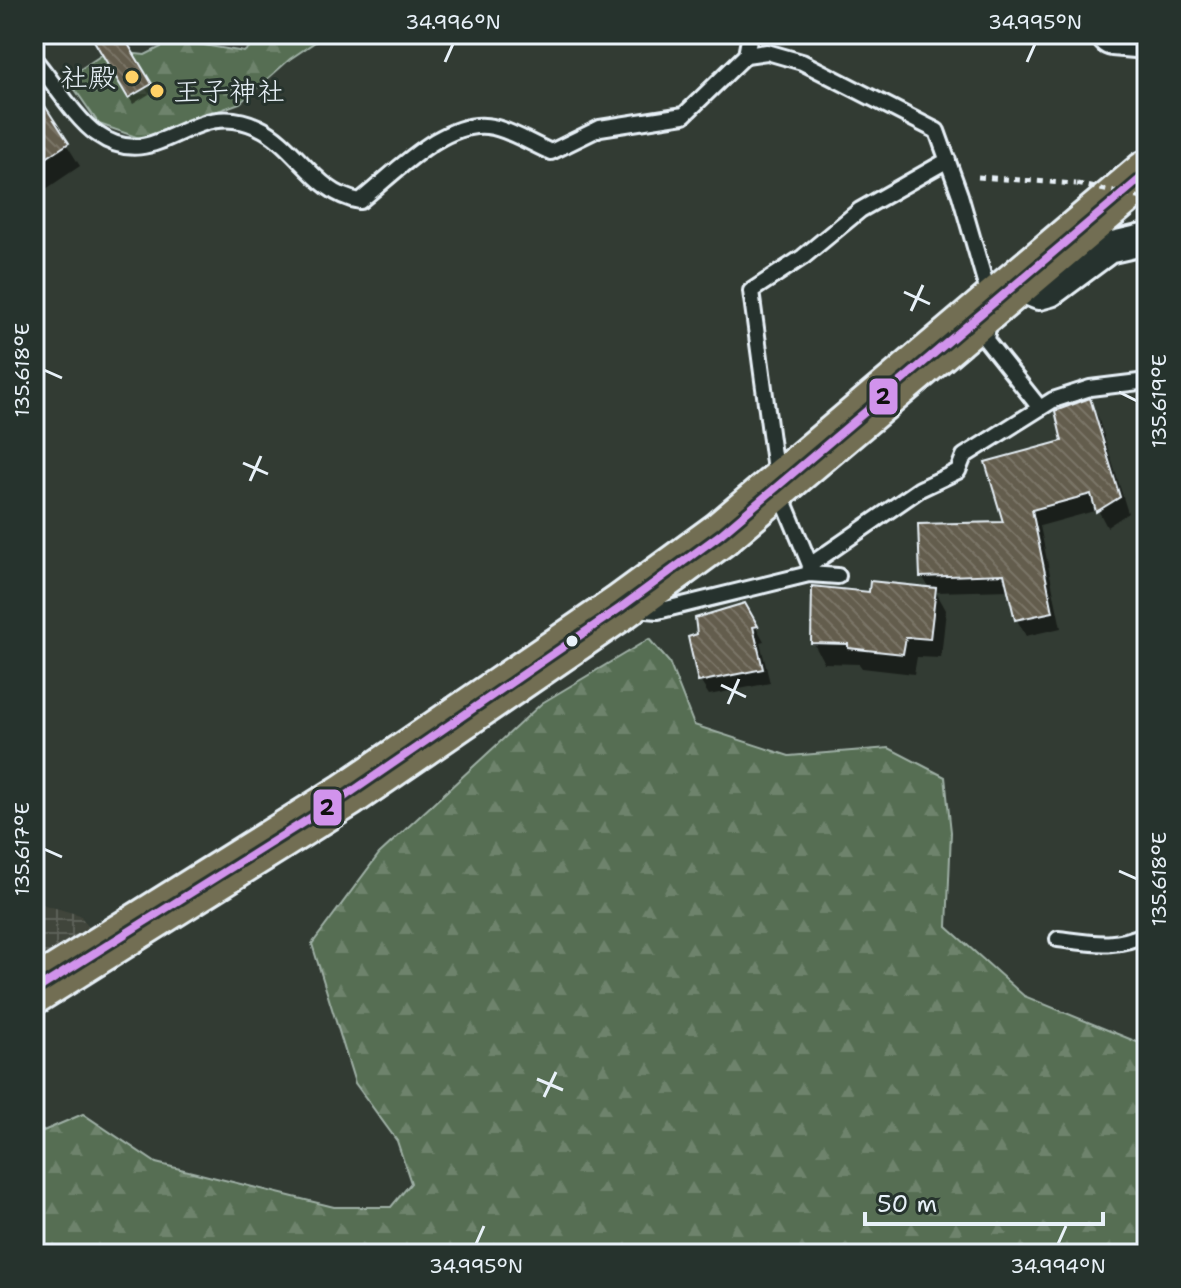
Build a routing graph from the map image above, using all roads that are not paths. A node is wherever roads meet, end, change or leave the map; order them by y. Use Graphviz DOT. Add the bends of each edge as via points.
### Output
graph roads {
  1 [pos="750,34"];
  2 [pos="1113,34"];
  3 [pos="1147,37"];
  4 [pos="746,55"];
  5 [pos="34,59"];
  6 [pos="948,160"];
  7 [pos="1147,173"];
  8 [pos="1147,239"];
  9 [pos="1003,294"];
  10 [pos="1147,381"];
  11 [pos="1040,408"];
  12 [pos="777,485"];
  13 [pos="809,570"];
  14 [pos="838,576"];
  15 [pos="620,608"];
  16 [pos="1147,933"];
  17 [pos="1058,939"];
  18 [pos="34,991"];
  1 -- 4 [label="lane"];
  2 -- 3 [label="main road"];
  4 -- 5 [label="lane" via="684,115 600,128 551,152 493,127 471,125 443,135 360,201 342,198 324,185 277,138 228,117 205,120 142,149 117,146 94,132"];
  4 -- 6 [label="lane" via="767,52 802,62 937,131"];
  6 -- 9 [label="lane"];
  6 -- 12 [label="lane" via="860,210 751,291"];
  7 -- 9 [label="highway"];
  8 -- 9 [label="street" via="1108,248 1050,291"];
  9 -- 11 [label="lane" via="986,340"];
  9 -- 12 [label="highway"];
  10 -- 11 [label="lane" via="1071,392"];
  11 -- 13 [label="lane" via="964,456 958,471 920,489"];
  12 -- 13 [label="lane"];
  12 -- 15 [label="highway" via="721,534"];
  13 -- 14 [label="lane"];
  13 -- 15 [label="lane" via="658,611"];
  15 -- 18 [label="highway" via="347,795"];
  16 -- 17 [label="lane" via="1103,945"];
}
